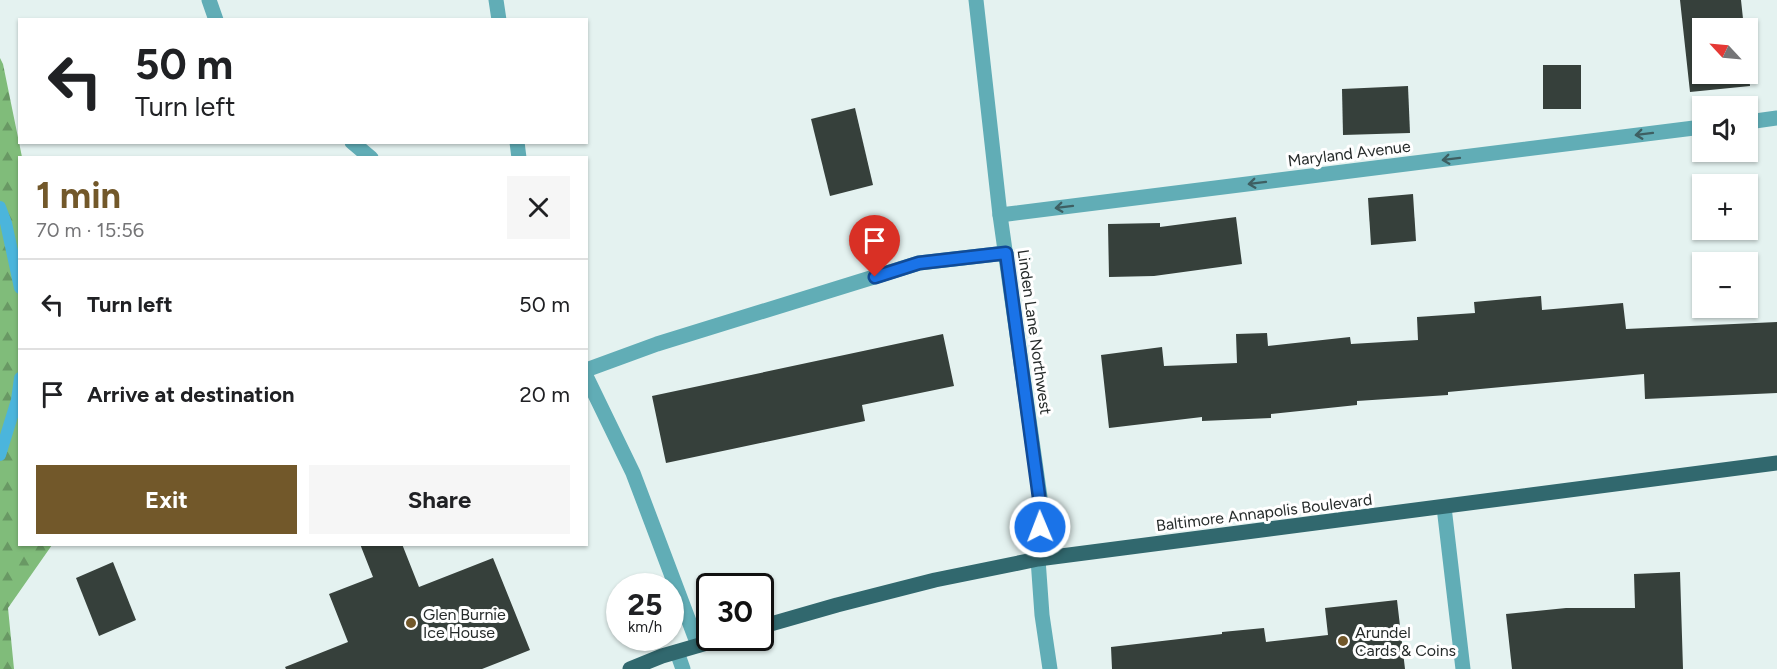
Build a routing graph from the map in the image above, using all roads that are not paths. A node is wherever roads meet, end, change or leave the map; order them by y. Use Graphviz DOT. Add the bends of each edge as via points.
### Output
graph roads {
  1 [pos="209,0"];
  2 [pos="496,0"];
  3 [pos="976,0"];
  4 [pos="215,18"];
  5 [pos="499,18"];
  6 [pos="1777,118"];
  7 [pos="1758,121"];
  8 [pos="1692,128"];
  9 [pos="354,144"];
  10 [pos="369,156"];
  11 [pos="1000,215"];
  12 [pos="1006,253"];
  13 [pos="588,369"];
  14 [pos="588,379"];
  15 [pos="1777,463"];
  16 [pos="1444,507"];
  17 [pos="1038,559"];
  18 [pos="774,623"];
  19 [pos="696,640"];
  20 [pos="696,646"];
  21 [pos="677,652"];
  22 [pos="630,669"];
  23 [pos="683,669"];
  24 [pos="1050,669"];
  25 [pos="1463,669"];
  1 -- 4 [label="street"];
  2 -- 5 [label="street"];
  3 -- 11 [label="street, Linden Lane Northwest"];
  6 -- 7 [label="street"];
  8 -- 11 [label="street, Maryland Avenue, one-way"];
  9 -- 10 [label="street"];
  11 -- 12 [label="street, Linden Lane Northwest"];
  12 -- 13 [label="street" via="919,263"];
  12 -- 17 [label="street, Linden Lane Northwest" via="1041,511"];
  14 -- 19 [label="street" via="633,473"];
  15 -- 16 [label="main road, Baltimore Annapolis Boulevard"];
  16 -- 17 [label="main road, Baltimore Annapolis Boulevard"];
  16 -- 25 [label="street"];
  17 -- 18 [label="main road, Baltimore Annapolis Boulevard" via="935,580"];
  17 -- 24 [label="street, Linden Lane Northwest"];
  20 -- 21 [label="main road"];
  21 -- 22 [label="main road"];
  21 -- 23 [label="street"];
}
